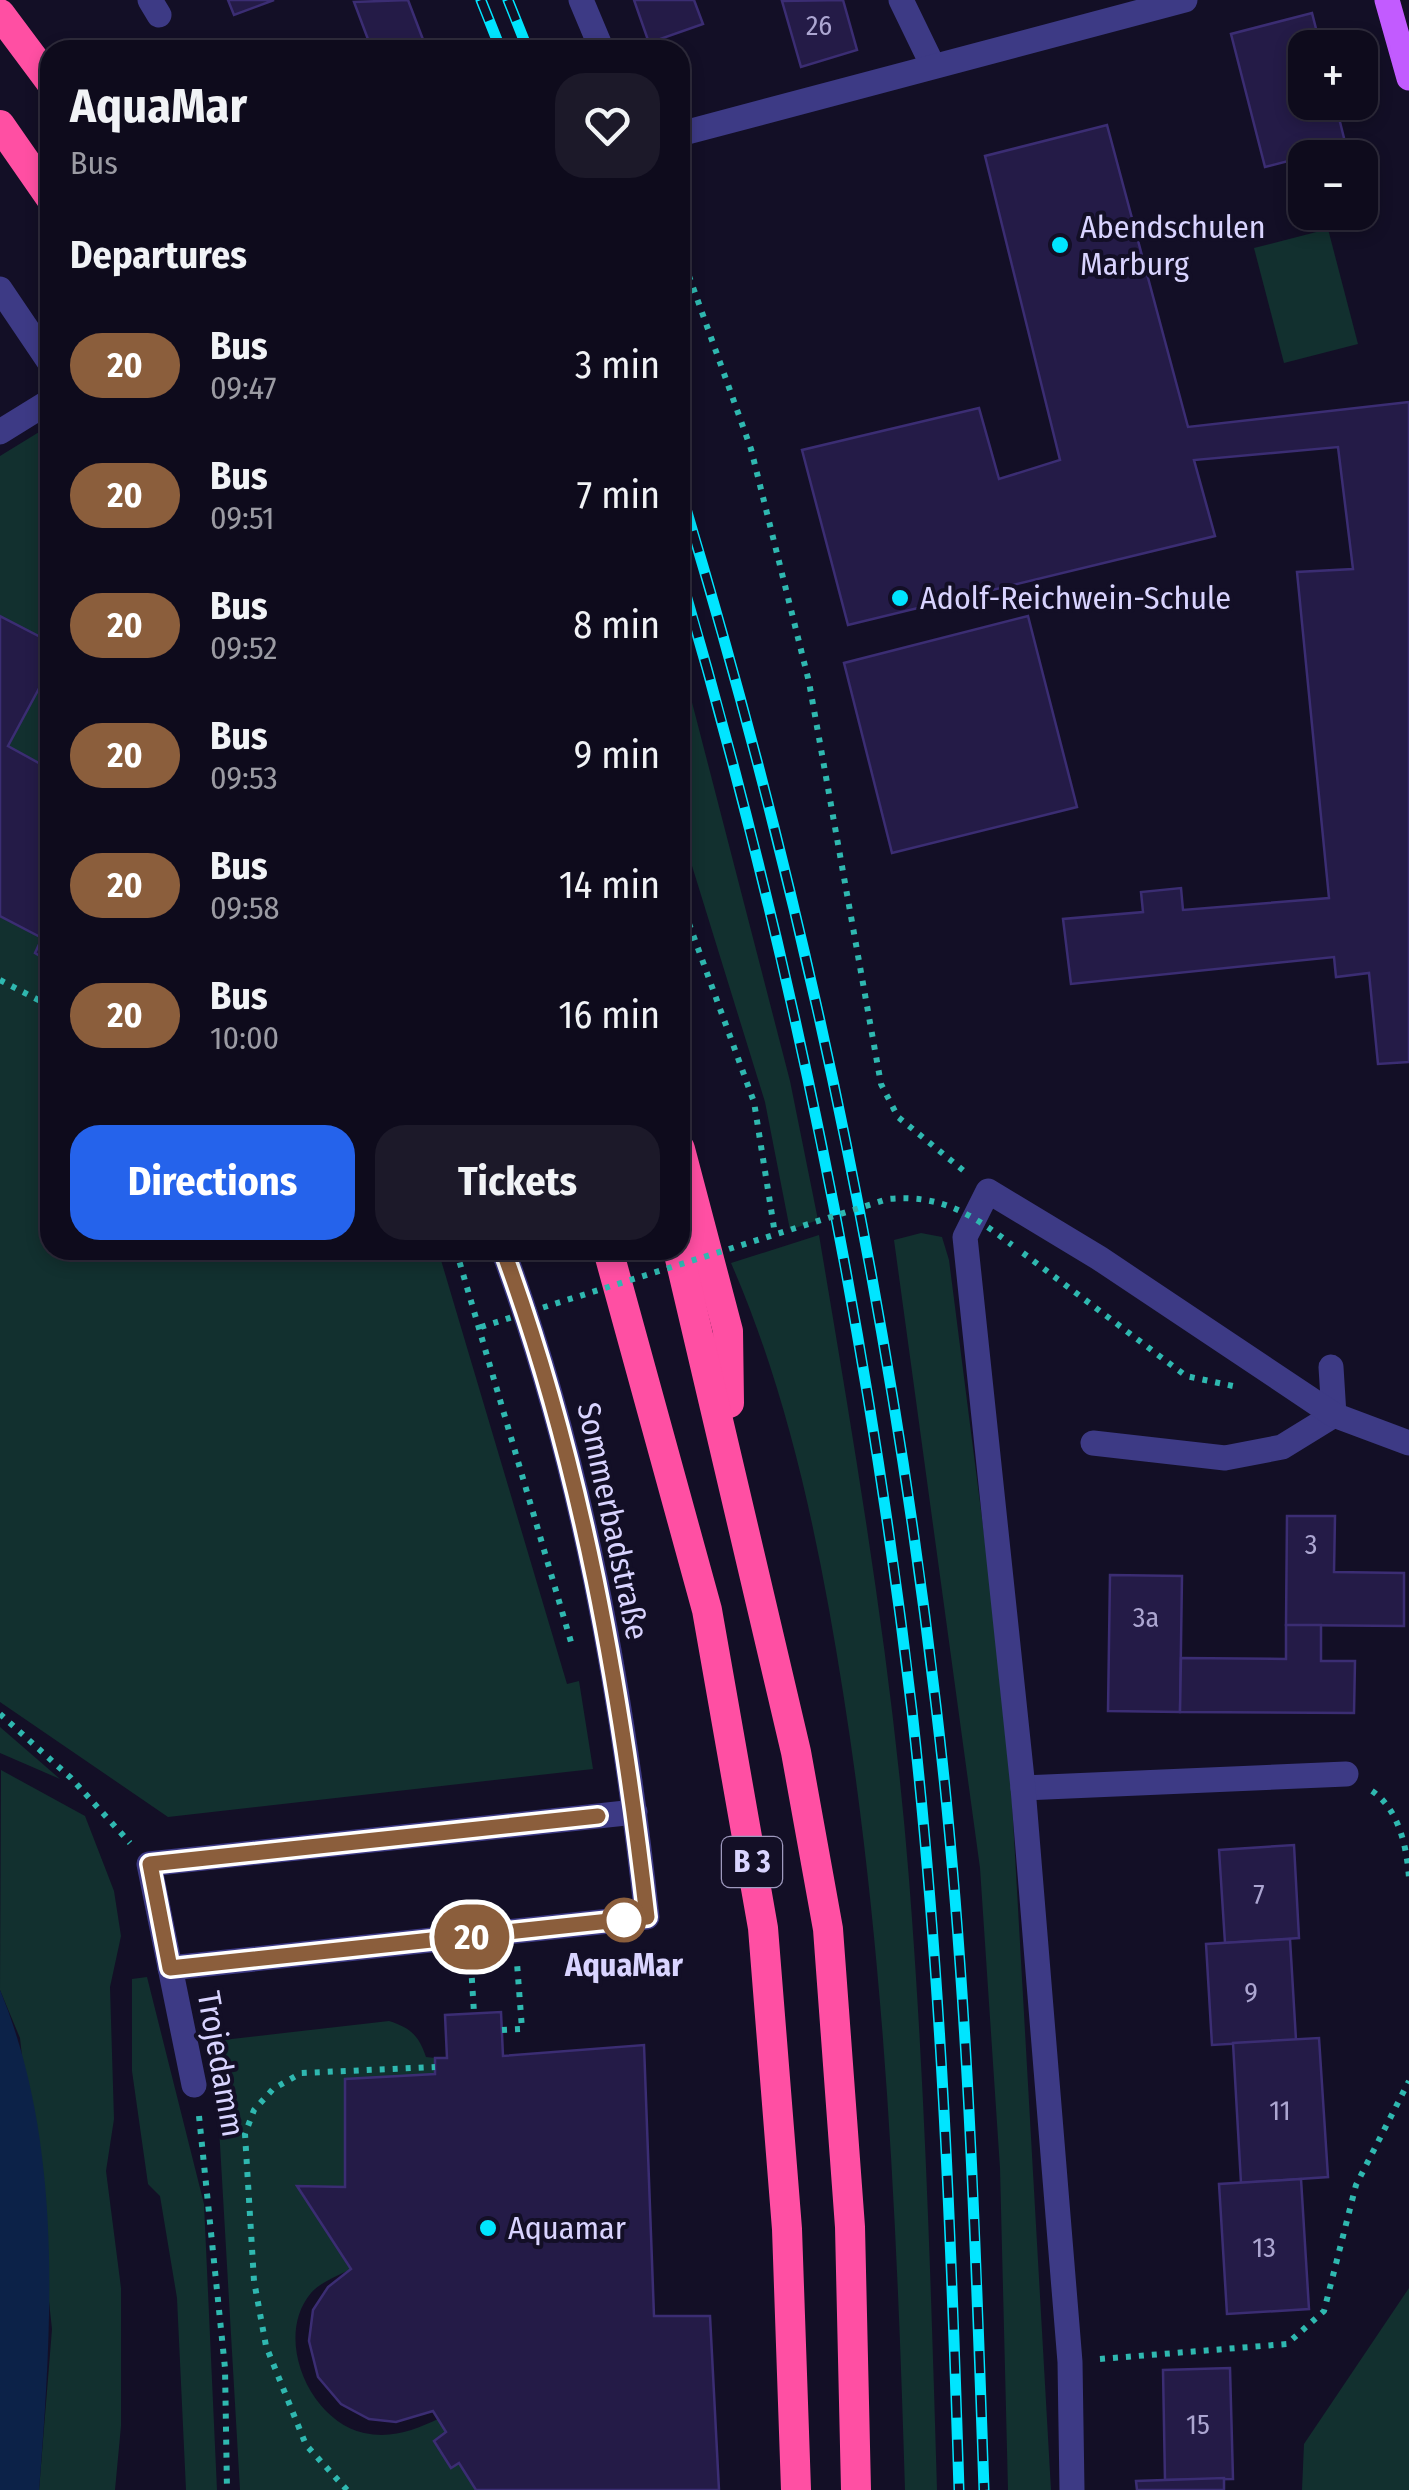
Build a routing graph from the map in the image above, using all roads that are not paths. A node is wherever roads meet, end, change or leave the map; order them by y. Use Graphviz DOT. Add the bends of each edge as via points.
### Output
graph roads {
  1 [pos="581,0"];
  2 [pos="901,0"];
  3 [pos="1185,0"];
  4 [pos="1387,0"];
  5 [pos="0,14"];
  6 [pos="598,40"];
  7 [pos="932,64"];
  8 [pos="40,67"];
  9 [pos="1409,78"];
  10 [pos="0,126"];
  11 [pos="690,131"];
  12 [pos="40,183"];
  13 [pos="0,289"];
  14 [pos="40,348"];
  15 [pos="40,407"];
  16 [pos="0,432"];
  17 [pos="690,1187"];
  18 [pos="506,1260"];
  19 [pos="611,1260"];
  20 [pos="680,1260"];
  21 [pos="1331,1367"];
  22 [pos="1334,1415"];
  23 [pos="1093,1443"];
  24 [pos="1409,1443"];
  25 [pos="729,1456"];
  26 [pos="1346,1774"];
  27 [pos="1023,1788"];
  28 [pos="635,1812"];
  29 [pos="170,1968"];
  30 [pos="194,2085"];
  31 [pos="796,2490"];
  32 [pos="856,2490"];
  33 [pos="1072,2490"];
  1 -- 6 [label="street"];
  2 -- 7 [label="street"];
  3 -- 7 [label="street"];
  4 -- 9 [label="main road"];
  5 -- 8 [label="highway"];
  7 -- 11 [label="street"];
  10 -- 12 [label="highway"];
  13 -- 14 [label="street"];
  15 -- 16 [label="street"];
  17 -- 25 [label="highway" via="728,1331"];
  18 -- 28 [label="street, Sommerbadstraße" via="557,1410 608,1646"];
  19 -- 31 [label="highway, B 3" via="707,1610 763,1928 786,2229"];
  20 -- 25 [label="highway, B 3"];
  21 -- 22 [label="street"];
  22 -- 23 [label="street" via="1282,1447 1225,1458"];
  22 -- 24 [label="street"];
  22 -- 27 [label="street" via="988,1191 965,1237"];
  25 -- 32 [label="highway, B 3" via="796,1752 828,1930 850,2227"];
  26 -- 27 [label="street"];
  27 -- 33 [label="street" via="1070,2362"];
  28 -- 29 [label="street, Sommerbadstraße" via="647,1917"];
  28 -- 29 [label="street, Trojedamm" via="150,1864"];
  29 -- 30 [label="street, Trojedamm"];
}
